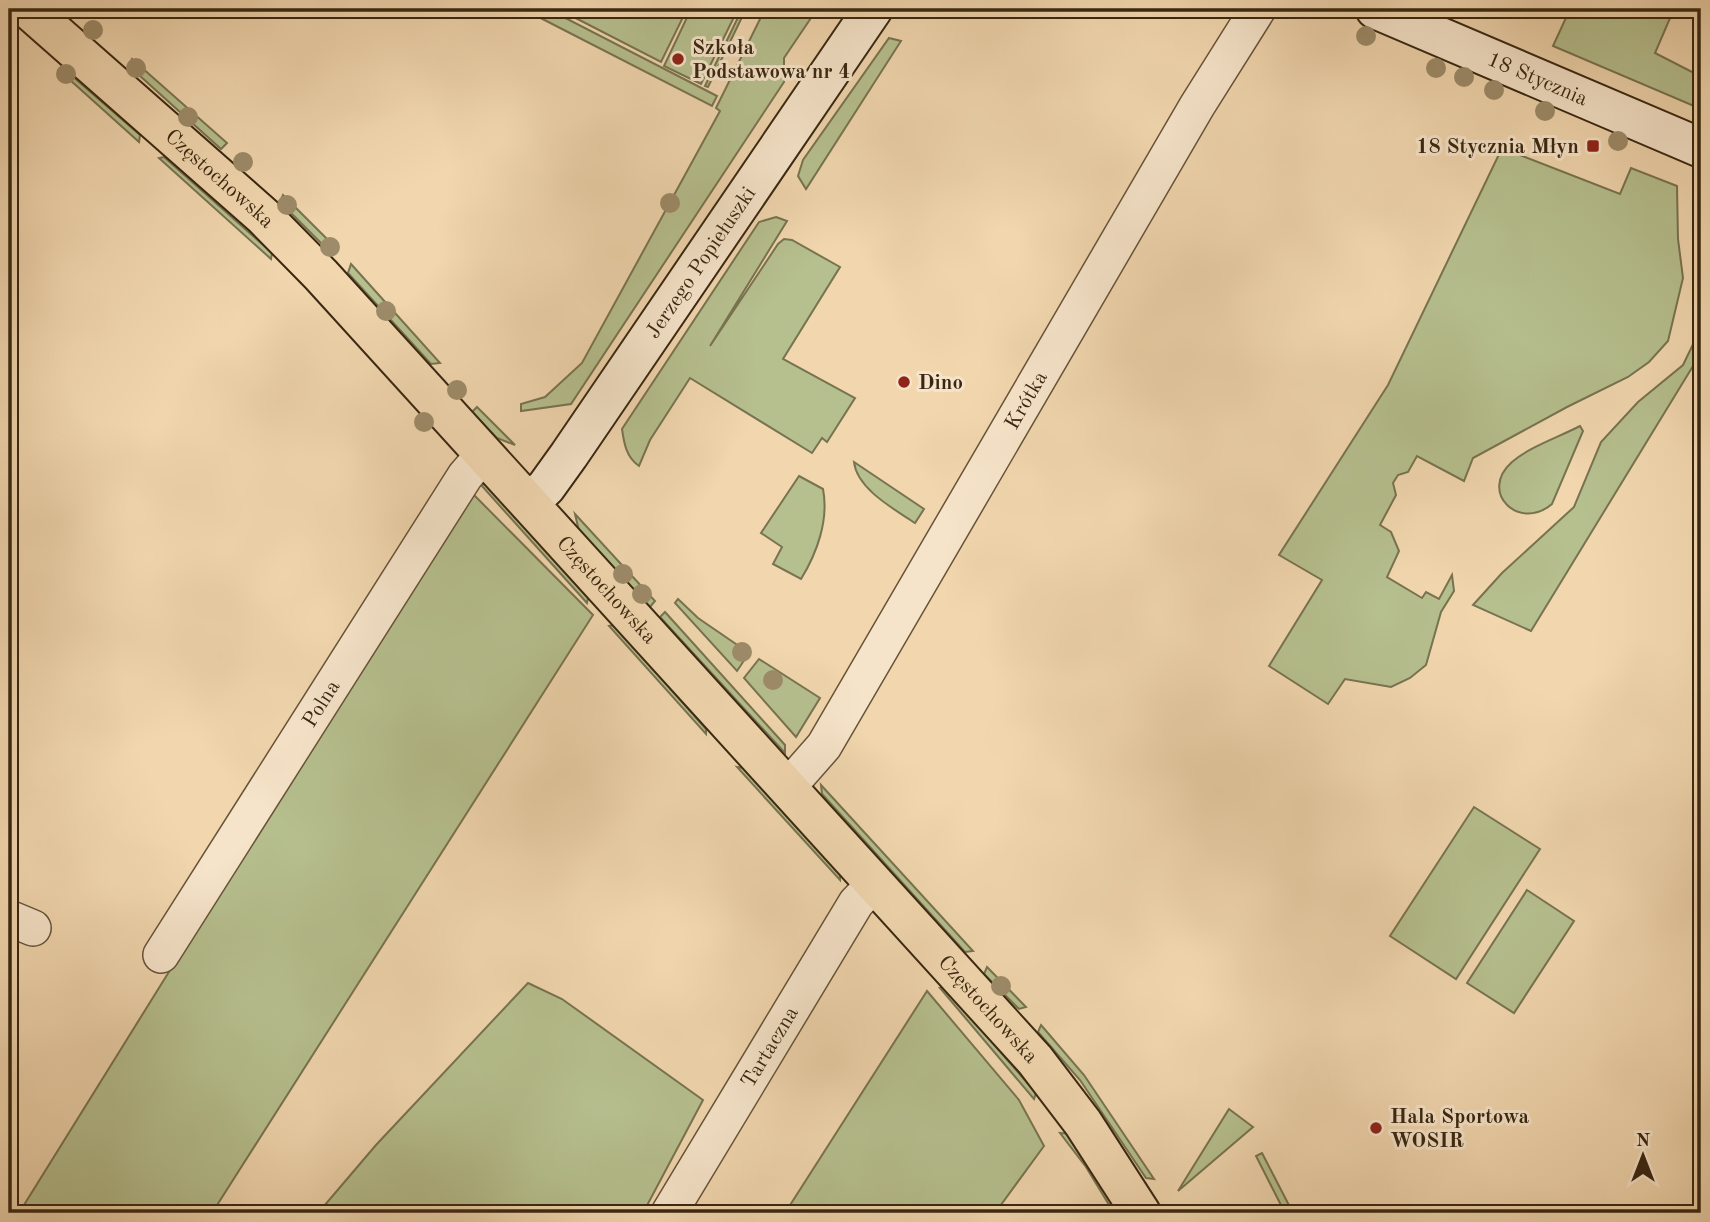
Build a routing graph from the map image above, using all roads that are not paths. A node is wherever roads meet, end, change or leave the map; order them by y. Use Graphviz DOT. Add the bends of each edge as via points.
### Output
graph roads {
  1 [pos="28,9"];
  2 [pos="1258,9"];
  3 [pos="1375,9"];
  4 [pos="868,12"];
  5 [pos="1701,148"];
  6 [pos="484,454"];
  7 [pos="529,503"];
  8 [pos="788,787"];
  9 [pos="875,883"];
  10 [pos="161,955"];
  11 [pos="668,1213"];
  12 [pos="1141,1213"];
  1 -- 6 [label="main road, Częstochowska" via="263,216"];
  2 -- 8 [label="street, Krótka" via="824,746"];
  3 -- 5 [label="main road, 18 Stycznia"];
  4 -- 7 [label="main road, Jerzego Popiełuszki" via="569,455"];
  6 -- 7 [label="main road, Częstochowska"];
  6 -- 10 [label="street, Polna" via="465,476"];
  7 -- 8 [label="main road, Częstochowska"];
  8 -- 9 [label="main road, Częstochowska"];
  9 -- 11 [label="street, Tartaczna" via="856,903"];
  9 -- 12 [label="main road, Częstochowska" via="1061,1092"];
}
